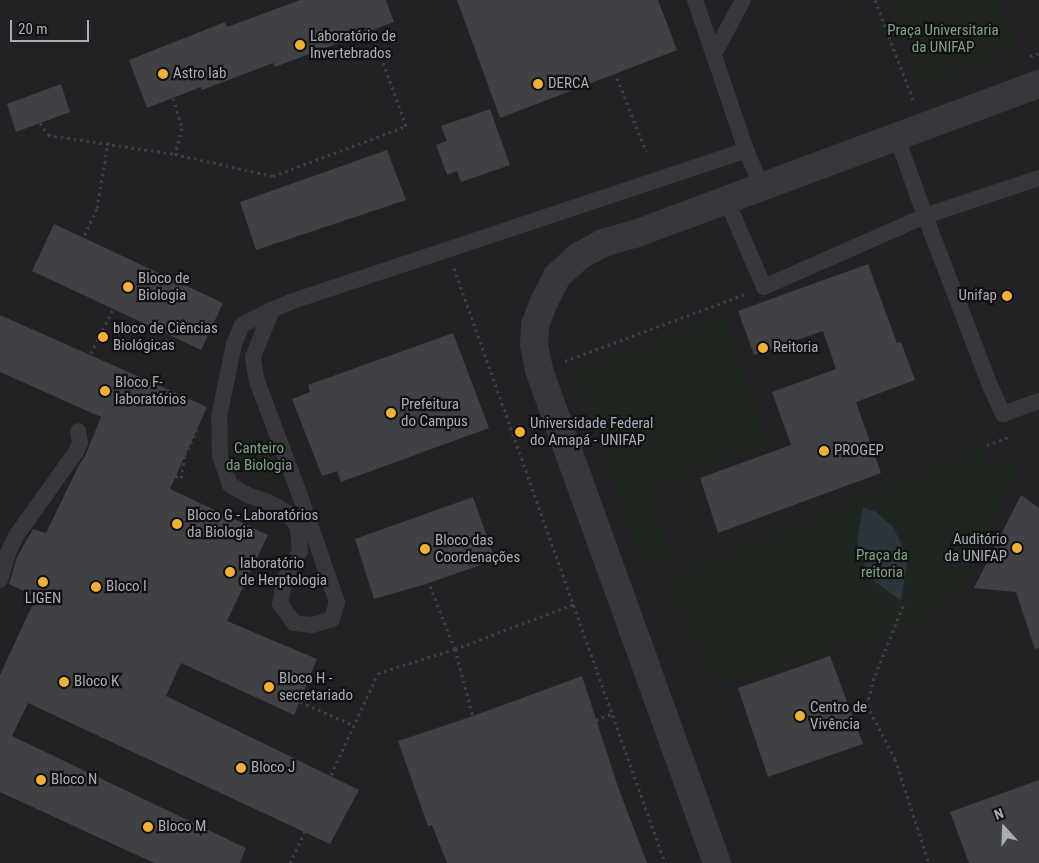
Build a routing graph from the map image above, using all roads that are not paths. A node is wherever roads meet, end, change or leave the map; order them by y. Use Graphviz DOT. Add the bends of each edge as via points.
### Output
graph roads {
  1 [pos="695,0"];
  2 [pos="743,0"];
  3 [pos="714,54"];
  4 [pos="1039,84"];
  5 [pos="896,135"];
  6 [pos="746,150"];
  7 [pos="1039,178"];
  8 [pos="761,185"];
  9 [pos="726,199"];
  10 [pos="926,216"];
  11 [pos="272,310"];
  12 [pos="1039,401"];
  13 [pos="78,431"];
  14 [pos="0,580"];
  15 [pos="717,863"];
  1 -- 3 [label="lane"];
  2 -- 3 [label="lane"];
  3 -- 6 [label="lane"];
  4 -- 5 [label="street"];
  5 -- 8 [label="street"];
  5 -- 10 [label="lane"];
  6 -- 8 [label="lane"];
  6 -- 11 [label="lane"];
  7 -- 10 [label="lane"];
  8 -- 9 [label="street"];
  9 -- 10 [label="lane" via="764,287"];
  9 -- 15 [label="street" via="603,244 580,256 557,276 535,326 534,345 539,370"];
  10 -- 12 [label="lane" via="990,388 1003,414"];
  11 -- 11 [label="lane" via="242,325 234,344 220,417 220,456 230,485 288,514 298,527 300,551 285,578 280,604 294,623 312,625 332,619 336,602 257,380 253,357"];
  13 -- 14 [label="lane" via="80,444 76,452 16,536"];
}
